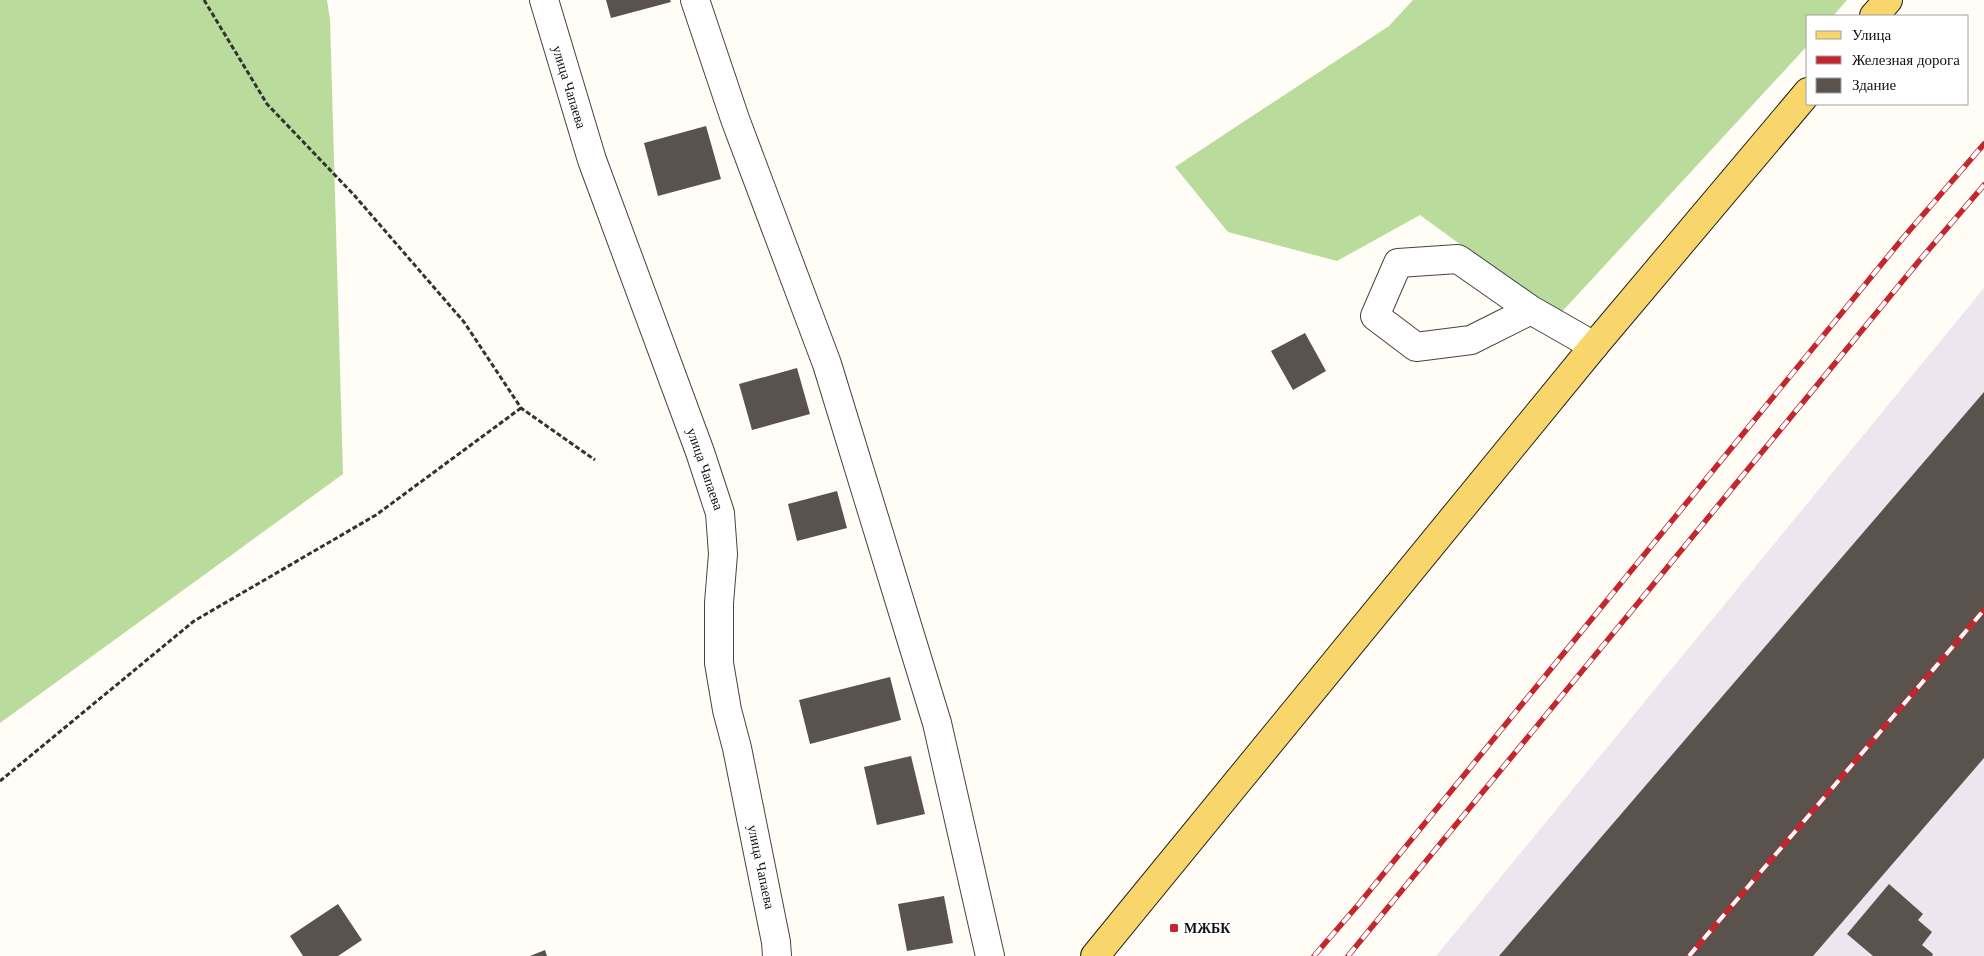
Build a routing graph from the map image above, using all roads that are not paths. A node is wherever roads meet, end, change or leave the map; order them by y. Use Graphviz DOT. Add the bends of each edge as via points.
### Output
graph roads {
  1 [pos="544,0"];
  2 [pos="695,0"];
  3 [pos="1888,0"];
  4 [pos="1875,15"];
  5 [pos="1806,94"];
  6 [pos="1531,310"];
  7 [pos="1594,346"];
  8 [pos="777,956"];
  9 [pos="990,956"];
  10 [pos="1095,956"];
  1 -- 8 [label="street, улица Чапаева" via="592,160 720,513 723,554 719,663"];
  2 -- 9 [label="street" via="735,119 833,382 937,723"];
  3 -- 4 [label="main road"];
  5 -- 7 [label="main road"];
  6 -- 6 [label="street" via="1458,259 1398,263 1375,316 1416,347 1471,340"];
  6 -- 7 [label="street"];
  7 -- 10 [label="main road"];
}
